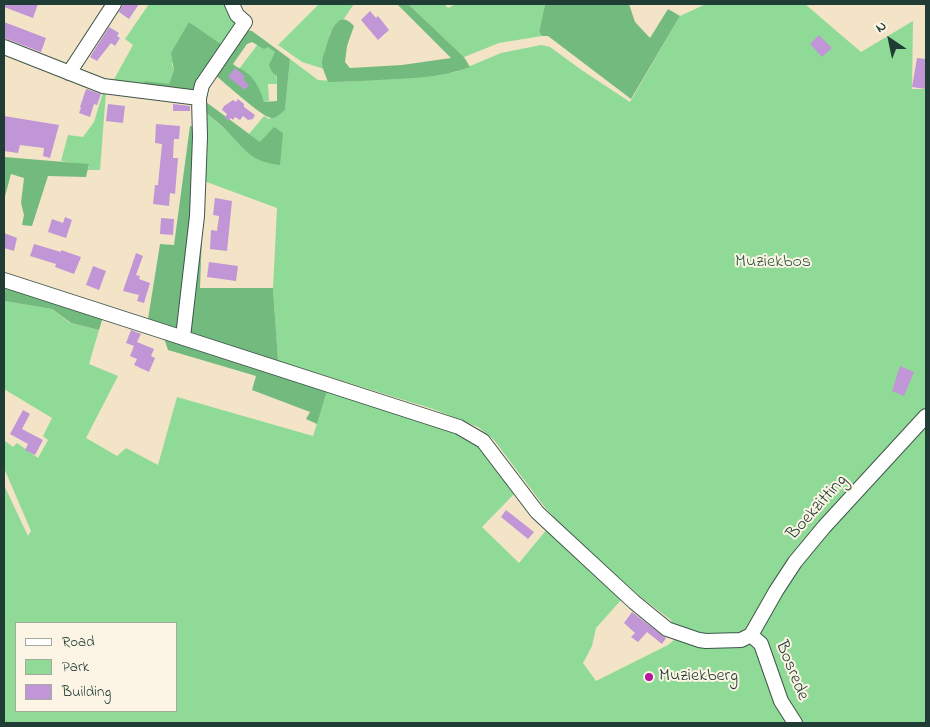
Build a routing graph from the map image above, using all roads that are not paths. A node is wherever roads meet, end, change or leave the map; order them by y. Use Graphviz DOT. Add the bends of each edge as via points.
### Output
graph roads {
  1 [pos="114,4"];
  2 [pos="232,4"];
  3 [pos="4,47"];
  4 [pos="75,76"];
  5 [pos="199,98"];
  6 [pos="4,280"];
  7 [pos="183,337"];
  8 [pos="926,416"];
  9 [pos="752,635"];
  10 [pos="795,723"];
  1 -- 4 [label="street"];
  2 -- 5 [label="street" via="244,22 202,84"];
  3 -- 4 [label="street"];
  4 -- 5 [label="street" via="103,86"];
  5 -- 7 [label="street" via="197,216"];
  6 -- 7 [label="street"];
  7 -- 9 [label="street" via="459,426 487,446 537,512 667,630 706,641 741,640"];
  8 -- 9 [label="street, Boekzitting" via="794,562"];
  9 -- 10 [label="street, Bosrede" via="761,644 781,701"];
}
